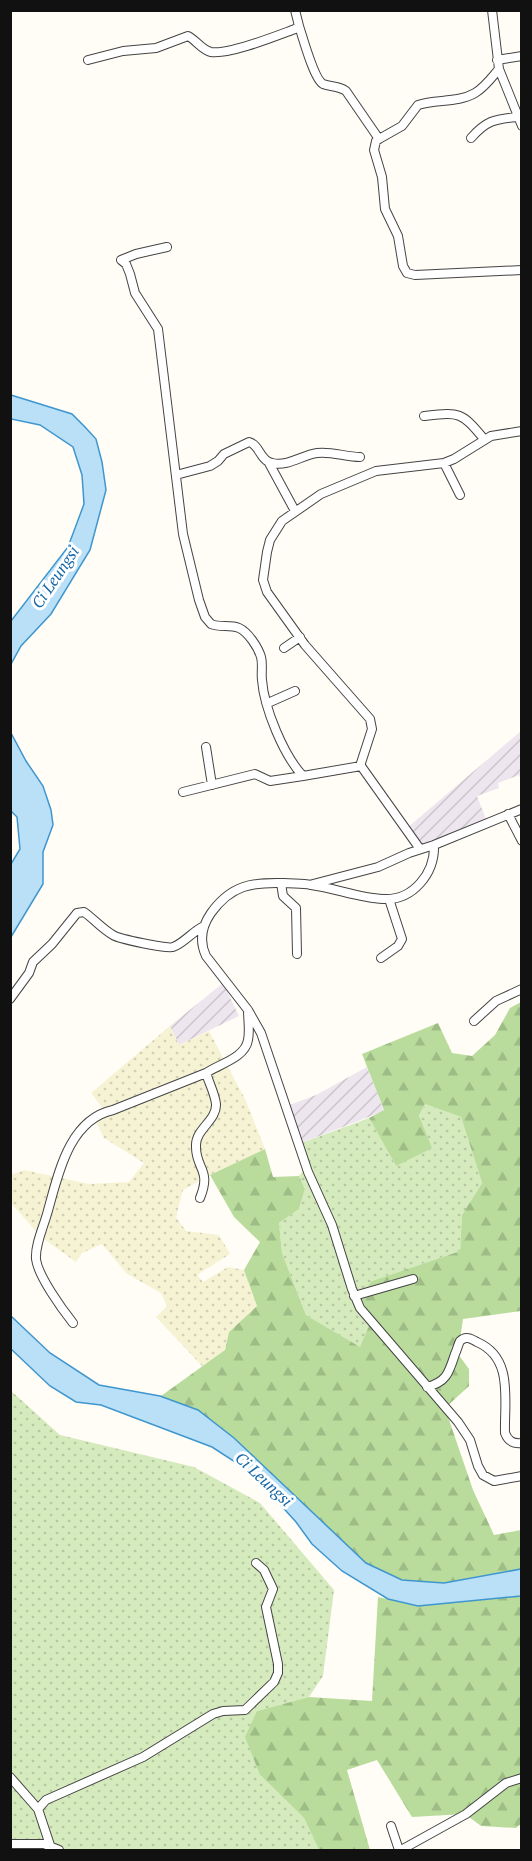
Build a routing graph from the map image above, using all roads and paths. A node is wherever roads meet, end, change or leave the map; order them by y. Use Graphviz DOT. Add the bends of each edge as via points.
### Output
graph roads {
  1 [pos="295,10"];
  2 [pos="492,10"];
  3 [pos="299,26"];
  4 [pos="522,56"];
  5 [pos="88,60"];
  6 [pos="498,64"];
  7 [pos="517,117"];
  8 [pos="522,126"];
  9 [pos="471,138"];
  10 [pos="379,139"];
  11 [pos="167,247"];
  12 [pos="522,270"];
  13 [pos="424,416"];
  14 [pos="522,431"];
  15 [pos="484,439"];
  16 [pos="360,457"];
  17 [pos="269,463"];
  18 [pos="444,463"];
  19 [pos="176,475"];
  20 [pos="460,495"];
  21 [pos="296,511"];
  22 [pos="300,637"];
  23 [pos="284,648"];
  24 [pos="295,691"];
  25 [pos="267,704"];
  26 [pos="206,747"];
  27 [pos="361,766"];
  28 [pos="303,776"];
  29 [pos="212,785"];
  30 [pos="183,792"];
  31 [pos="522,809"];
  32 [pos="508,814"];
  33 [pos="522,841"];
  34 [pos="434,845"];
  35 [pos="420,849"];
  36 [pos="281,883"];
  37 [pos="312,885"];
  38 [pos="389,899"];
  39 [pos="204,926"];
  40 [pos="297,954"];
  41 [pos="381,958"];
  42 [pos="522,989"];
  43 [pos="10,999"];
  44 [pos="249,1010"];
  45 [pos="474,1021"];
  46 [pos="206,1073"];
  47 [pos="200,1198"];
  48 [pos="413,1279"];
  49 [pos="354,1296"];
  50 [pos="73,1323"];
  51 [pos="427,1388"];
  52 [pos="522,1443"];
  53 [pos="522,1476"];
  54 [pos="256,1563"];
  55 [pos="10,1777"];
  56 [pos="522,1778"];
  57 [pos="38,1809"];
  58 [pos="391,1826"];
  59 [pos="10,1844"];
  60 [pos="50,1845"];
  61 [pos="59,1851"];
  62 [pos="400,1851"];
  1 -- 3 [label="street"];
  2 -- 6 [label="street"];
  3 -- 5 [label="street" via="221,52 206,50 188,36 156,48"];
  3 -- 10 [label="street" via="317,78 346,91"];
  4 -- 6 [label="street"];
  6 -- 7 [label="street"];
  6 -- 10 [label="street" via="474,94 418,105 402,126"];
  7 -- 8 [label="street"];
  7 -- 9 [label="street" via="490,121"];
  10 -- 12 [label="street" via="374,150 385,209 398,236 407,273"];
  11 -- 19 [label="street" via="122,260 135,293 158,329"];
  13 -- 15 [label="street" via="458,415 469,421"];
  14 -- 15 [label="street"];
  15 -- 18 [label="street"];
  16 -- 17 [label="street" via="316,453 282,464"];
  17 -- 19 [label="street" via="249,442 215,463"];
  17 -- 21 [label="street"];
  18 -- 20 [label="street"];
  18 -- 21 [label="street" via="376,471 321,494"];
  19 -- 25 [label="street" via="183,534 201,608 212,624 238,627 250,639 260,655"];
  21 -- 22 [label="street" via="282,521 270,540 263,580 267,592"];
  22 -- 23 [label="street"];
  22 -- 27 [label="street" via="372,722"];
  24 -- 25 [label="street"];
  25 -- 28 [label="street" via="276,733"];
  26 -- 29 [label="street"];
  27 -- 28 [label="street"];
  27 -- 35 [label="street"];
  28 -- 29 [label="street" via="270,781 255,774"];
  29 -- 30 [label="street"];
  31 -- 32 [label="street"];
  32 -- 33 [label="street"];
  32 -- 34 [label="street"];
  34 -- 35 [label="street"];
  34 -- 38 [label="street" via="434,858 420,884"];
  35 -- 37 [label="street" via="378,867"];
  36 -- 37 [label="street"];
  36 -- 39 [label="street" via="255,883 234,891 215,908"];
  36 -- 40 [label="street" via="283,896 296,908"];
  37 -- 38 [label="street"];
  38 -- 41 [label="street" via="402,939"];
  39 -- 43 [label="street" via="175,946 164,948 118,938 84,912 77,912 33,962"];
  39 -- 44 [label="street" via="202,944 206,956"];
  42 -- 45 [label="street" via="496,1001"];
  44 -- 46 [label="street" via="249,1039 245,1047"];
  44 -- 49 [label="street" via="261,1033 308,1172 338,1241"];
  46 -- 47 [label="street" via="216,1106 196,1142 205,1180"];
  46 -- 50 [label="street" via="94,1116 69,1147 36,1255 39,1270"];
  48 -- 49 [label="street"];
  49 -- 51 [label="street"];
  51 -- 52 [label="street" via="446,1378 464,1339 487,1346 504,1375 505,1433 511,1442"];
  51 -- 53 [label="street" via="465,1432 483,1474 494,1481"];
  54 -- 57 [label="street" via="273,1589 266,1606 278,1664 274,1682 245,1710 213,1714 143,1757 46,1800"];
  55 -- 57 [label="street"];
  56 -- 62 [label="street" via="506,1783 466,1814"];
  57 -- 60 [label="street"];
  58 -- 62 [label="street"];
  59 -- 60 [label="street"];
  60 -- 61 [label="street"];
}
